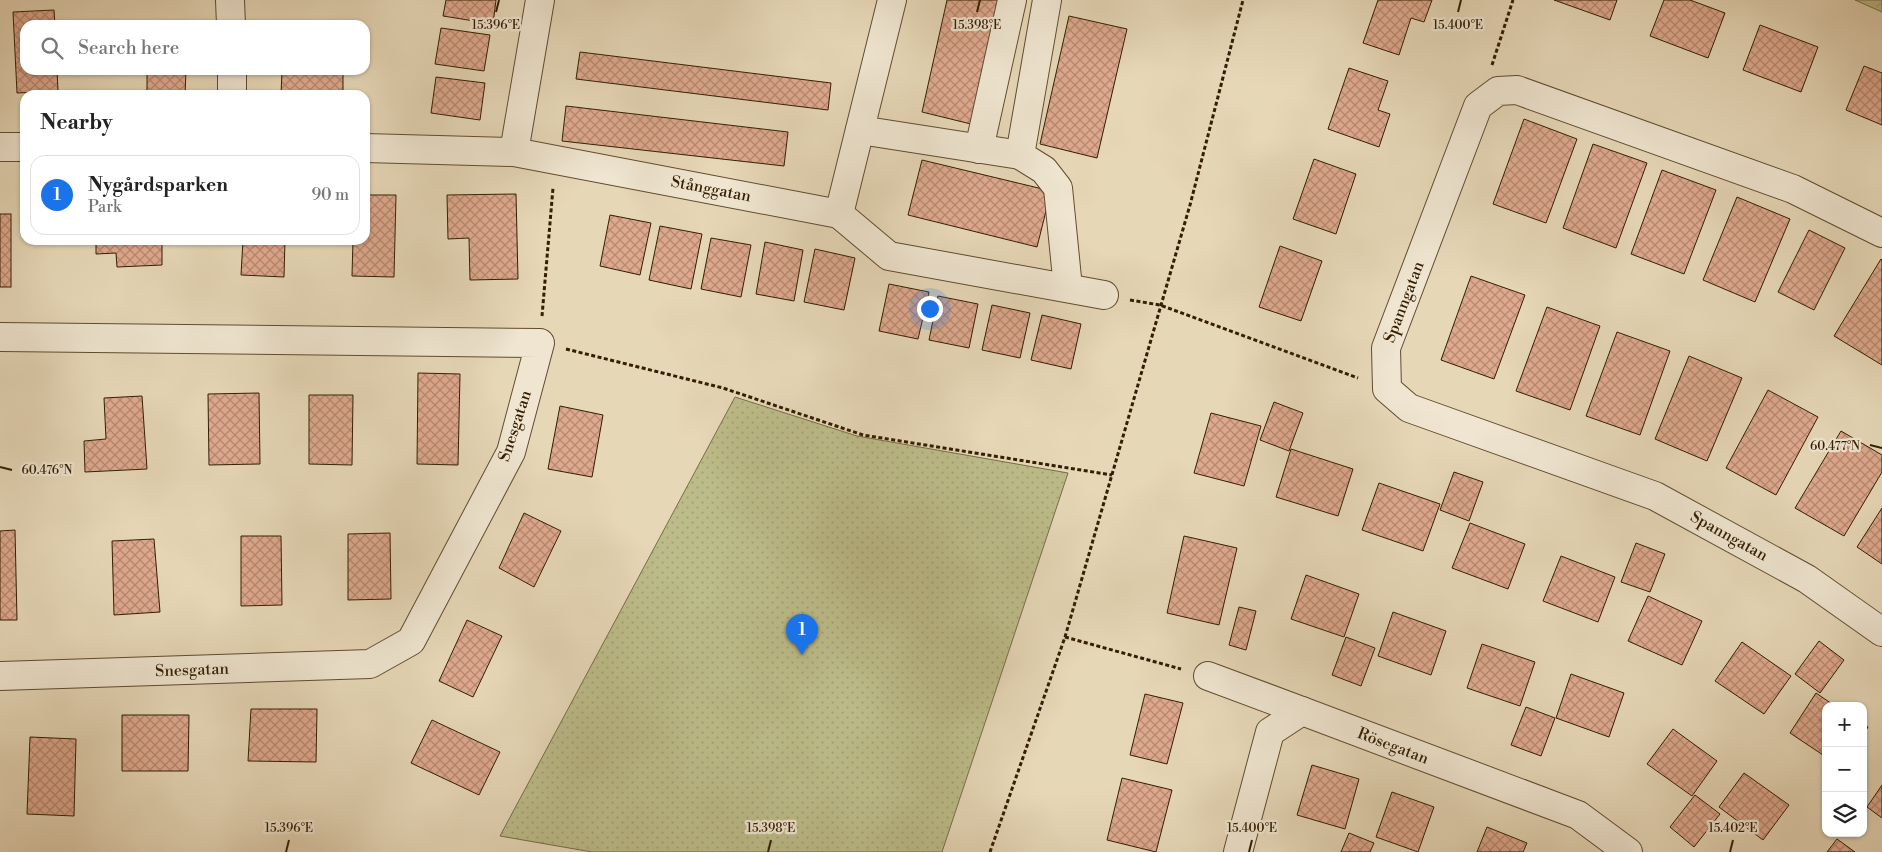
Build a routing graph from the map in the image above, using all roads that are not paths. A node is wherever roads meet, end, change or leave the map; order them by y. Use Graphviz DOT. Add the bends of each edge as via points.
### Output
graph roads {
  1 [pos="230,0"];
  2 [pos="540,0"];
  3 [pos="892,0"];
  4 [pos="1012,0"];
  5 [pos="1047,0"];
  6 [pos="231,20"];
  7 [pos="232,75"];
  8 [pos="232,90"];
  9 [pos="860,130"];
  10 [pos="0,147"];
  11 [pos="20,147"];
  12 [pos="370,148"];
  13 [pos="979,149"];
  14 [pos="514,152"];
  15 [pos="1020,155"];
  16 [pos="839,214"];
  17 [pos="1882,234"];
  18 [pos="1068,288"];
  19 [pos="1104,295"];
  20 [pos="0,337"];
  21 [pos="1882,632"];
  22 [pos="0,676"];
  23 [pos="1208,676"];
  24 [pos="1302,711"];
  25 [pos="1238,852"];
  26 [pos="1628,852"];
  1 -- 6 [label="street"];
  2 -- 14 [label="street"];
  3 -- 9 [label="street"];
  4 -- 13 [label="street"];
  5 -- 15 [label="street"];
  7 -- 8 [label="street"];
  9 -- 13 [label="street"];
  9 -- 16 [label="street"];
  10 -- 11 [label="street"];
  12 -- 14 [label="street, Stånggatan"];
  13 -- 15 [label="street"];
  14 -- 16 [label="street, Stånggatan"];
  15 -- 18 [label="street" via="1044,170 1058,188"];
  16 -- 18 [label="street" via="889,256"];
  17 -- 21 [label="street, Spanngatan" via="1794,189 1517,90 1498,91 1478,106 1386,348 1387,389 1408,408 1655,496 1807,579"];
  18 -- 19 [label="street"];
  20 -- 22 [label="street, Snesgatan" via="540,343 511,452 410,641 370,664"];
  23 -- 24 [label="street, Rösegatan"];
  24 -- 25 [label="street" via="1270,732"];
  24 -- 26 [label="street, Rösegatan" via="1578,815"];
}
